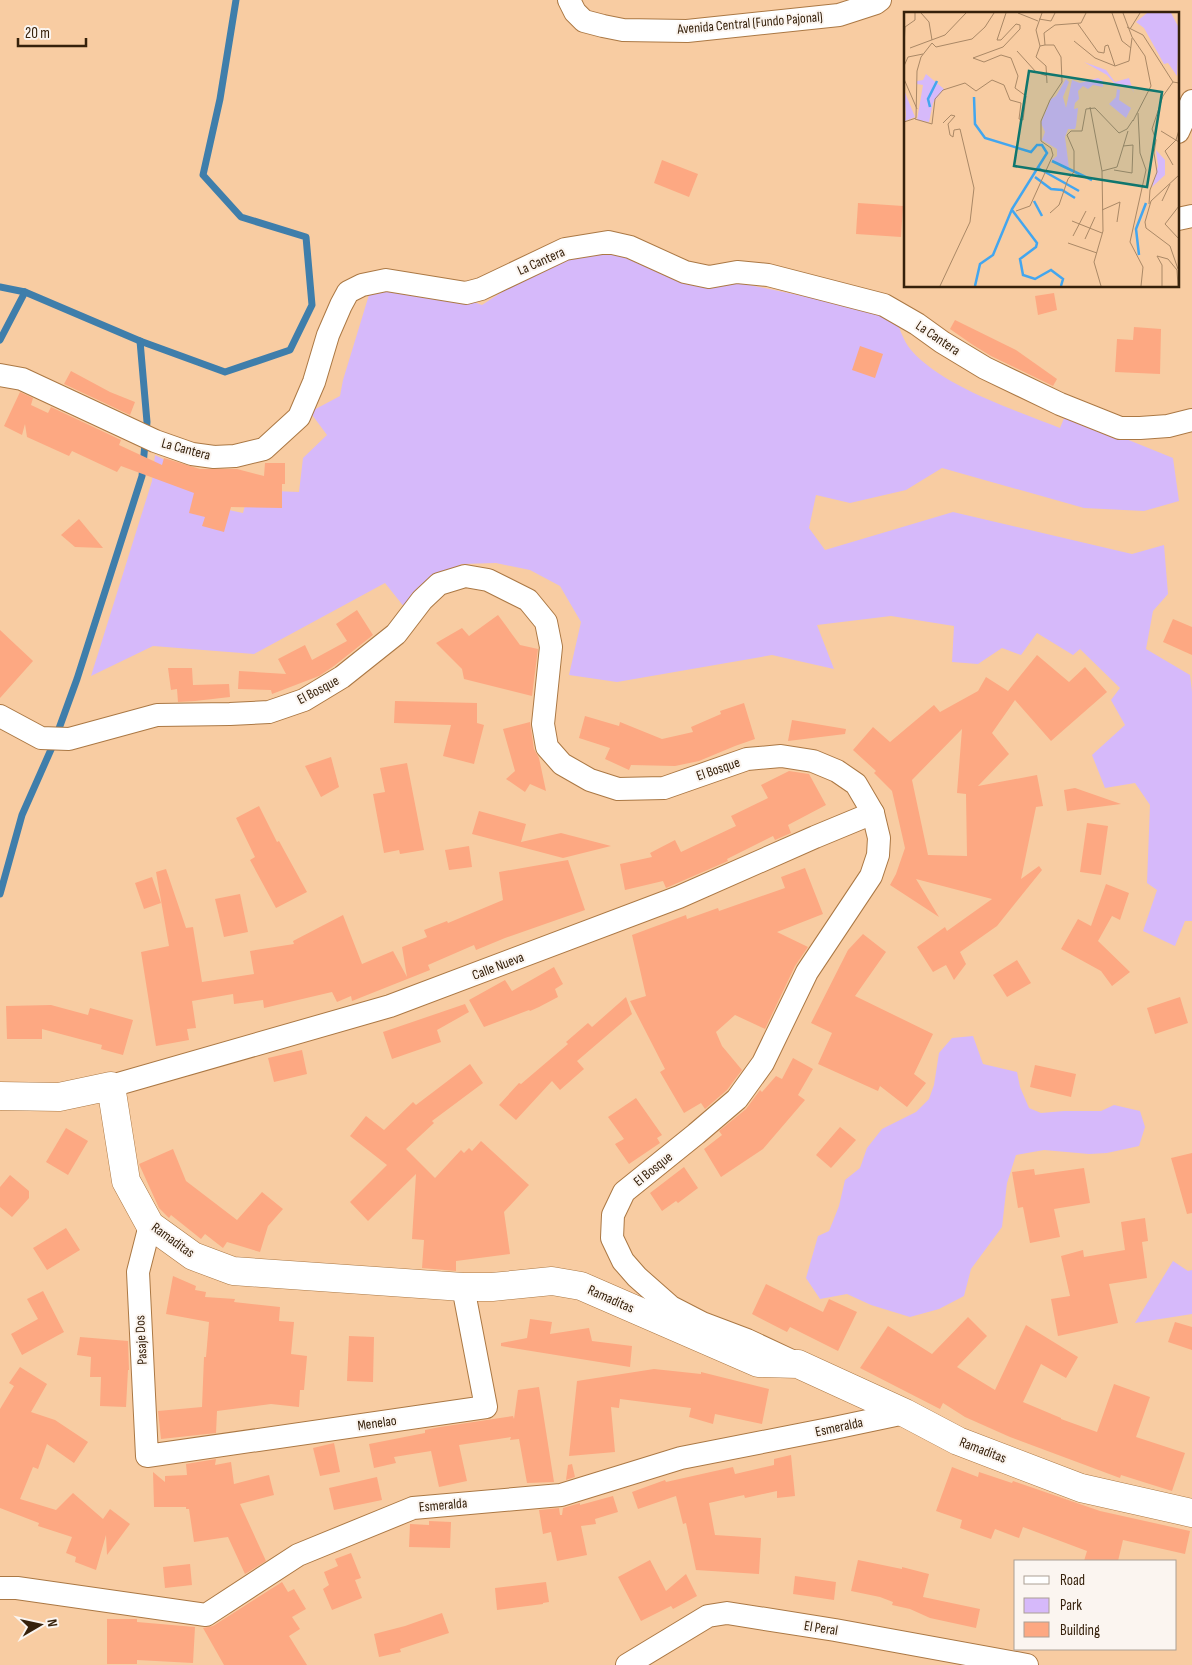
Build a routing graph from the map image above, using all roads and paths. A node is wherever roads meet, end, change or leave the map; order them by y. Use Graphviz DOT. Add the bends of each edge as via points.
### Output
graph roads {
  1 [pos="569,0"];
  2 [pos="880,0"];
  3 [pos="1192,101"];
  4 [pos="1180,128"];
  5 [pos="0,375"];
  6 [pos="1192,420"];
  7 [pos="0,716"];
  8 [pos="873,813"];
  9 [pos="111,1086"];
  10 [pos="0,1096"];
  11 [pos="150,1225"];
  12 [pos="463,1288"];
  13 [pos="798,1364"];
  14 [pos="905,1413"];
  15 [pos="147,1456"];
  16 [pos="1192,1513"];
  17 [pos="0,1588"];
  18 [pos="627,1665"];
  19 [pos="1027,1665"];
  1 -- 2 [label="street, Avenida Central (Fundo Pajonal)" via="584,21 623,30 687,32 839,15"];
  3 -- 4 [label="street"];
  5 -- 6 [label="street, La Cantera" via="22,379 155,441 192,454 235,456 264,449 299,416 314,382 328,335 348,292 386,280 466,292 481,289 564,249 608,242 630,247 685,272 709,277 738,272 768,275 884,305 985,368 1120,428 1168,426"];
  7 -- 8 [label="street, El Bosque" via="41,738 69,739 157,715 269,712 304,700 342,677 396,634 439,584 465,576 488,580 528,600 546,622 551,647 543,724 547,746 562,764 590,780 618,789 664,788 747,759 781,756 813,761 837,771 856,784"];
  8 -- 9 [label="street, Calle Nueva" via="680,897 390,1006"];
  8 -- 13 [label="street, El Bosque" via="879,838 878,855 871,876 807,972 763,1063 737,1099 624,1192 613,1215 612,1238 623,1261 671,1307"];
  9 -- 10 [label="street" via="59,1097"];
  9 -- 11 [label="street, Ramaditas" via="126,1181"];
  11 -- 12 [label="street, Ramaditas" via="193,1256 233,1271"];
  11 -- 15 [label="street, Pasaje Dos" via="138,1272"];
  12 -- 13 [label="street, Ramaditas" via="552,1281 581,1286 758,1363"];
  12 -- 15 [label="street, Menelao" via="486,1407"];
  13 -- 14 [label="street, Ramaditas"];
  14 -- 16 [label="street, Ramaditas" via="958,1441 1080,1488"];
  14 -- 17 [label="street, Esmeralda" via="681,1458 561,1495 412,1508 298,1555 206,1615"];
  18 -- 19 [label="street, El Peral" via="708,1616 727,1613"];
}
